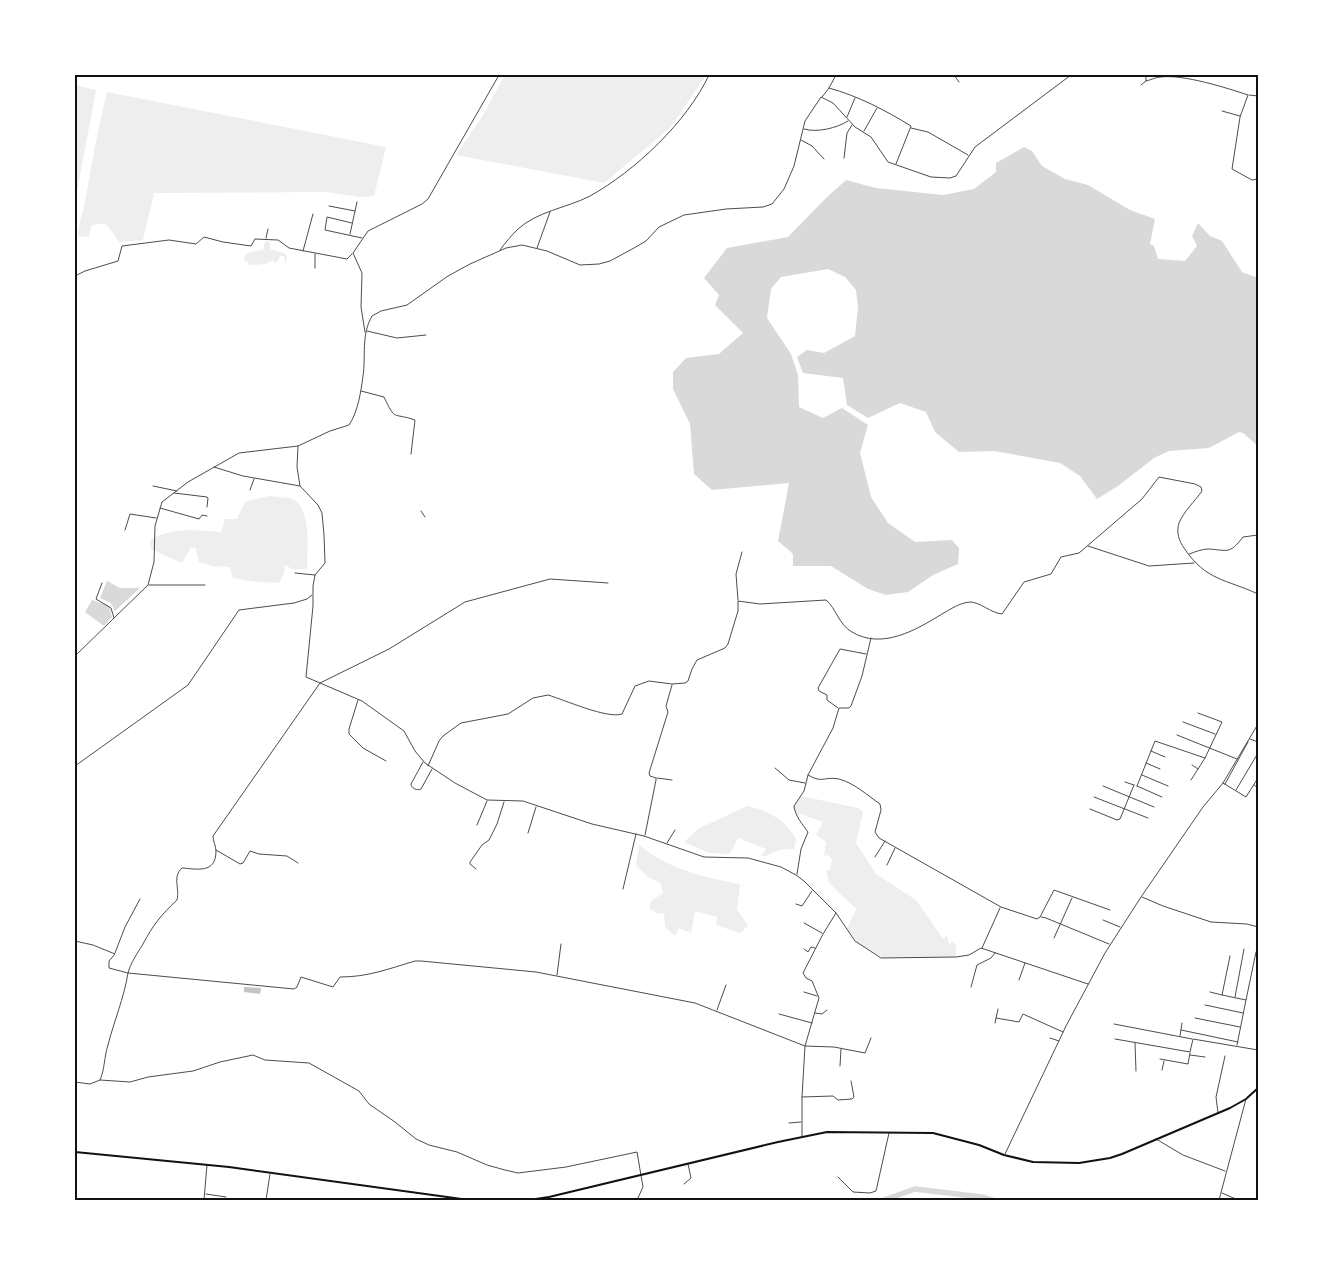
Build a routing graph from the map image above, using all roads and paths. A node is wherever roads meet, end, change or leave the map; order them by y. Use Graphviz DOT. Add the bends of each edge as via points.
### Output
graph roads {
  1 [pos="499,75"];
  2 [pos="709,75"];
  3 [pos="836,75"];
  4 [pos="954,75"];
  5 [pos="1071,75"];
  6 [pos="1146,75"];
  7 [pos="1146,81"];
  8 [pos="959,82"];
  9 [pos="1141,85"];
  10 [pos="829,88"];
  11 [pos="1248,95"];
  12 [pos="856,96"];
  13 [pos="1258,96"];
  14 [pos="821,97"];
  15 [pos="877,108"];
  16 [pos="1222,112"];
  17 [pos="1241,116"];
  18 [pos="847,118"];
  19 [pos="849,120"];
  20 [pos="853,124"];
  21 [pos="911,128"];
  22 [pos="803,129"];
  23 [pos="863,131"];
  24 [pos="801,140"];
  25 [pos="969,156"];
  26 [pos="844,158"];
  27 [pos="824,160"];
  28 [pos="896,165"];
  29 [pos="1258,179"];
  30 [pos="357,202"];
  31 [pos="329,206"];
  32 [pos="355,211"];
  33 [pos="551,211"];
  34 [pos="313,214"];
  35 [pos="352,223"];
  36 [pos="268,229"];
  37 [pos="350,235"];
  38 [pos="362,238"];
  39 [pos="266,240"];
  40 [pos="506,243"];
  41 [pos="510,247"];
  42 [pos="535,248"];
  43 [pos="303,251"];
  44 [pos="499,251"];
  45 [pos="316,253"];
  46 [pos="354,254"];
  47 [pos="314,268"];
  48 [pos="75,276"];
  49 [pos="366,332"];
  50 [pos="426,335"];
  51 [pos="360,391"];
  52 [pos="298,446"];
  53 [pos="411,454"];
  54 [pos="214,466"];
  55 [pos="254,478"];
  56 [pos="153,486"];
  57 [pos="300,486"];
  58 [pos="250,490"];
  59 [pos="177,491"];
  60 [pos="174,493"];
  61 [pos="159,507"];
  62 [pos="207,507"];
  63 [pos="421,511"];
  64 [pos="207,516"];
  65 [pos="424,516"];
  66 [pos="156,518"];
  67 [pos="125,530"];
  68 [pos="1258,535"];
  69 [pos="1088,546"];
  70 [pos="742,552"];
  71 [pos="1188,554"];
  72 [pos="1195,563"];
  73 [pos="295,573"];
  74 [pos="315,575"];
  75 [pos="102,583"];
  76 [pos="608,583"];
  77 [pos="148,585"];
  78 [pos="205,585"];
  79 [pos="313,593"];
  80 [pos="1258,594"];
  81 [pos="738,601"];
  82 [pos="115,619"];
  83 [pos="871,638"];
  84 [pos="867,654"];
  85 [pos="75,656"];
  86 [pos="320,684"];
  87 [pos="672,684"];
  88 [pos="359,700"];
  89 [pos="839,708"];
  90 [pos="1198,713"];
  91 [pos="1183,722"];
  92 [pos="1258,726"];
  93 [pos="1177,735"];
  94 [pos="1216,735"];
  95 [pos="1250,738"];
  96 [pos="1248,742"];
  97 [pos="1258,742"];
  98 [pos="1210,747"];
  99 [pos="1150,751"];
  100 [pos="1258,753"];
  101 [pos="1165,757"];
  102 [pos="1204,758"];
  103 [pos="1237,758"];
  104 [pos="386,761"];
  105 [pos="424,762"];
  106 [pos="1146,763"];
  107 [pos="75,766"];
  108 [pos="428,766"];
  109 [pos="1192,766"];
  110 [pos="775,768"];
  111 [pos="432,769"];
  112 [pos="1160,769"];
  113 [pos="1198,769"];
  114 [pos="808,775"];
  115 [pos="1141,775"];
  116 [pos="1258,778"];
  117 [pos="656,779"];
  118 [pos="672,780"];
  119 [pos="1191,780"];
  120 [pos="1125,782"];
  121 [pos="805,784"];
  122 [pos="1224,784"];
  123 [pos="1254,785"];
  124 [pos="1103,786"];
  125 [pos="1135,786"];
  126 [pos="1168,786"];
  127 [pos="1258,788"];
  128 [pos="1236,791"];
  129 [pos="1094,797"];
  130 [pos="1129,797"];
  131 [pos="1162,797"];
  132 [pos="487,800"];
  133 [pos="504,801"];
  134 [pos="536,806"];
  135 [pos="1154,807"];
  136 [pos="1090,809"];
  137 [pos="1124,809"];
  138 [pos="1148,818"];
  139 [pos="477,825"];
  140 [pos="675,830"];
  141 [pos="528,833"];
  142 [pos="636,834"];
  143 [pos="644,836"];
  144 [pos="885,841"];
  145 [pos="666,843"];
  146 [pos="895,847"];
  147 [pos="216,850"];
  148 [pos="875,857"];
  149 [pos="298,863"];
  150 [pos="887,865"];
  151 [pos="476,870"];
  152 [pos="796,874"];
  153 [pos="623,888"];
  154 [pos="813,890"];
  155 [pos="1141,897"];
  156 [pos="1072,898"];
  157 [pos="140,899"];
  158 [pos="796,904"];
  159 [pos="1001,907"];
  160 [pos="1110,910"];
  161 [pos="836,913"];
  162 [pos="1040,918"];
  163 [pos="1103,920"];
  164 [pos="804,923"];
  165 [pos="1060,924"];
  166 [pos="1120,927"];
  167 [pos="1258,927"];
  168 [pos="823,934"];
  169 [pos="1054,938"];
  170 [pos="75,941"];
  171 [pos="561,944"];
  172 [pos="1110,944"];
  173 [pos="816,948"];
  174 [pos="981,948"];
  175 [pos="804,949"];
  176 [pos="1244,949"];
  177 [pos="1256,952"];
  178 [pos="995,953"];
  179 [pos="115,954"];
  180 [pos="1230,956"];
  181 [pos="1025,963"];
  182 [pos="128,973"];
  183 [pos="557,975"];
  184 [pos="1019,980"];
  185 [pos="1088,984"];
  186 [pos="726,985"];
  187 [pos="971,987"];
  188 [pos="804,992"];
  189 [pos="1210,992"];
  190 [pos="1222,995"];
  191 [pos="819,997"];
  192 [pos="1235,997"];
  193 [pos="1246,1000"];
  194 [pos="1205,1005"];
  195 [pos="998,1009"];
  196 [pos="717,1010"];
  197 [pos="826,1010"];
  198 [pos="814,1013"];
  199 [pos="1244,1013"];
  200 [pos="779,1014"];
  201 [pos="996,1018"];
  202 [pos="1195,1018"];
  203 [pos="812,1023"];
  204 [pos="995,1023"];
  205 [pos="1182,1023"];
  206 [pos="1114,1024"];
  207 [pos="1241,1027"];
  208 [pos="1181,1030"];
  209 [pos="1064,1032"];
  210 [pos="1180,1036"];
  211 [pos="871,1038"];
  212 [pos="1050,1038"];
  213 [pos="1115,1039"];
  214 [pos="1193,1039"];
  215 [pos="1059,1041"];
  216 [pos="1134,1042"];
  217 [pos="1238,1042"];
  218 [pos="805,1046"];
  219 [pos="1237,1046"];
  220 [pos="841,1048"];
  221 [pos="1258,1050"];
  222 [pos="1190,1054"];
  223 [pos="1225,1056"];
  224 [pos="1205,1057"];
  225 [pos="1160,1059"];
  226 [pos="1164,1060"];
  227 [pos="840,1066"];
  228 [pos="1162,1070"];
  229 [pos="1136,1071"];
  230 [pos="100,1080"];
  231 [pos="850,1081"];
  232 [pos="75,1082"];
  233 [pos="1258,1088"];
  234 [pos="802,1097"];
  235 [pos="1246,1099"];
  236 [pos="1218,1114"];
  237 [pos="802,1122"];
  238 [pos="788,1123"];
  239 [pos="889,1132"];
  240 [pos="802,1136"];
  241 [pos="1156,1139"];
  242 [pos="75,1152"];
  243 [pos="1004,1155"];
  244 [pos="207,1164"];
  245 [pos="688,1164"];
  246 [pos="270,1172"];
  247 [pos="1226,1172"];
  248 [pos="642,1175"];
  249 [pos="838,1176"];
  250 [pos="684,1184"];
  251 [pos="1221,1193"];
  252 [pos="205,1194"];
  253 [pos="226,1196"];
  254 [pos="204,1200"];
  255 [pos="266,1200"];
  256 [pos="469,1200"];
  257 [pos="529,1200"];
  258 [pos="637,1200"];
  259 [pos="1219,1200"];
  260 [pos="1238,1200"];
  1 -- 38 [label="street" via="428,200 374,227"];
  2 -- 33 [label="street" via="675,128 646,155 590,196"];
  3 -- 10 [label="street"];
  4 -- 8 [label="street"];
  5 -- 25 [label="street" via="985,139"];
  6 -- 7 [label="street"];
  7 -- 9 [label="street"];
  7 -- 11 [label="street" via="1173,76"];
  10 -- 12 [label="street"];
  10 -- 14 [label="street"];
  11 -- 13 [label="street"];
  11 -- 17 [label="street"];
  12 -- 15 [label="street"];
  12 -- 18 [label="street"];
  14 -- 18 [label="street" via="833,103"];
  14 -- 22 [label="street" via="805,120"];
  15 -- 21 [label="street"];
  15 -- 23 [label="street"];
  16 -- 17 [label="street"];
  17 -- 29 [label="street" via="1232,169 1252,180"];
  18 -- 19 [label="street"];
  19 -- 20 [label="street"];
  19 -- 22 [label="street" via="834,127"];
  20 -- 23 [label="street"];
  20 -- 26 [label="street" via="847,133"];
  21 -- 25 [label="street" via="926,131"];
  21 -- 28 [label="street"];
  22 -- 24 [label="street"];
  23 -- 28 [label="street" via="888,162"];
  24 -- 27 [label="street" via="812,146"];
  24 -- 42 [label="street" via="784,189 772,204 684,215 659,227 629,251 599,264 580,264"];
  25 -- 28 [label="street" via="956,176 950,178 931,177"];
  30 -- 32 [label="street"];
  31 -- 32 [label="street"];
  32 -- 35 [label="street"];
  33 -- 40 [label="street" via="518,228"];
  33 -- 42 [label="street"];
  34 -- 43 [label="street"];
  35 -- 37 [label="street"];
  35 -- 37 [label="street" via="327,218 325,230"];
  36 -- 39 [label="street"];
  37 -- 38 [label="street"];
  38 -- 46 [label="street"];
  39 -- 43 [label="street" via="278,240 287,247"];
  39 -- 48 [label="street" via="255,239 251,246 204,236 196,244 169,240 124,246 118,261"];
  40 -- 41 [label="street"];
  40 -- 44 [label="street"];
  41 -- 42 [label="street"];
  41 -- 44 [label="street"];
  43 -- 45 [label="street"];
  44 -- 49 [label="street" via="448,276 407,305 372,316"];
  45 -- 46 [label="street" via="347,260"];
  45 -- 47 [label="street"];
  46 -- 49 [label="street" via="362,273 361,307"];
  49 -- 50 [label="street" via="395,338"];
  49 -- 51 [label="street"];
  51 -- 52 [label="street" via="350,425 330,430"];
  51 -- 53 [label="street" via="384,397 395,415 415,420"];
  52 -- 54 [label="street" via="240,452"];
  52 -- 57 [label="street"];
  54 -- 55 [label="street"];
  54 -- 59 [label="street"];
  55 -- 57 [label="street"];
  55 -- 58 [label="street"];
  56 -- 59 [label="street"];
  57 -- 74 [label="street" via="322,513 325,564"];
  59 -- 60 [label="street"];
  60 -- 61 [label="street"];
  60 -- 62 [label="street" via="207,497"];
  61 -- 64 [label="street" via="198,519 202,515"];
  61 -- 66 [label="street"];
  63 -- 65 [label="street"];
  66 -- 67 [label="street" via="130,514"];
  66 -- 77 [label="street" via="154,562"];
  68 -- 71 [label="street" via="1243,537 1230,550 1207,549"];
  69 -- 71 [label="street" via="1142,499 1159,477 1201,487 1202,491 1178,524 1180,542"];
  69 -- 72 [label="street" via="1149,566"];
  69 -- 83 [label="street" via="1076,555 1061,557 1049,575 1024,582 1002,614 968,603 955,606 895,638"];
  70 -- 81 [label="street" via="736,574"];
  71 -- 72 [label="street"];
  72 -- 80 [label="street" via="1210,576"];
  73 -- 74 [label="street"];
  74 -- 79 [label="street"];
  75 -- 82 [label="street" via="96,599 111,608"];
  76 -- 86 [label="street" via="550,579 465,602 389,649"];
  77 -- 78 [label="street"];
  77 -- 82 [label="street"];
  79 -- 86 [label="street" via="306,675"];
  79 -- 107 [label="street" via="307,599 294,603 239,610 188,685"];
  81 -- 83 [label="street" via="760,604 826,600 848,630"];
  81 -- 87 [label="street" via="727,646 698,660 687,682"];
  82 -- 85 [label="street"];
  83 -- 84 [label="street"];
  84 -- 89 [label="street" via="851,706"];
  84 -- 89 [label="street" via="840,649 818,688"];
  86 -- 88 [label="street"];
  86 -- 147 [label="street" via="213,836"];
  87 -- 108 [label="street" via="650,681 635,686 622,714 614,715 548,695 532,698 508,714 461,723 439,741"];
  87 -- 117 [label="street" via="666,706 668,712 649,773"];
  88 -- 104 [label="street" via="349,734 363,748"];
  88 -- 105 [label="street" via="404,731"];
  89 -- 114 [label="street" via="833,728"];
  90 -- 94 [label="street" via="1222,722"];
  91 -- 94 [label="street"];
  92 -- 95 [label="street"];
  93 -- 98 [label="street"];
  94 -- 98 [label="street"];
  95 -- 96 [label="street"];
  95 -- 97 [label="street"];
  96 -- 103 [label="street"];
  96 -- 122 [label="street"];
  98 -- 102 [label="street"];
  98 -- 103 [label="street"];
  99 -- 101 [label="street"];
  99 -- 102 [label="street" via="1156,740"];
  99 -- 106 [label="street"];
  100 -- 128 [label="street"];
  102 -- 113 [label="street"];
  103 -- 122 [label="street"];
  105 -- 108 [label="street"];
  105 -- 111 [label="street" via="410,785 413,788 421,788"];
  106 -- 112 [label="street"];
  106 -- 115 [label="street"];
  108 -- 111 [label="street"];
  109 -- 113 [label="street"];
  110 -- 121 [label="street" via="790,780"];
  111 -- 132 [label="street"];
  113 -- 119 [label="street"];
  114 -- 121 [label="street"];
  114 -- 144 [label="street" via="818,780 833,778 847,781 880,804 875,832"];
  115 -- 125 [label="street"];
  115 -- 126 [label="street"];
  116 -- 123 [label="street"];
  117 -- 118 [label="street"];
  117 -- 143 [label="street"];
  120 -- 125 [label="street"];
  121 -- 152 [label="street" via="794,809 808,832"];
  122 -- 128 [label="street"];
  122 -- 155 [label="street"];
  123 -- 127 [label="street"];
  123 -- 128 [label="street" via="1246,797"];
  124 -- 130 [label="street"];
  125 -- 130 [label="street"];
  125 -- 131 [label="street"];
  129 -- 137 [label="street"];
  130 -- 135 [label="street"];
  130 -- 137 [label="street"];
  132 -- 133 [label="street"];
  132 -- 139 [label="street"];
  133 -- 134 [label="street" via="523,801"];
  133 -- 151 [label="street" via="489,840 470,862"];
  134 -- 141 [label="street"];
  134 -- 142 [label="street"];
  136 -- 137 [label="street" via="1118,820"];
  137 -- 138 [label="street"];
  140 -- 145 [label="street"];
  142 -- 143 [label="street"];
  142 -- 153 [label="street"];
  143 -- 145 [label="street"];
  144 -- 146 [label="street"];
  144 -- 148 [label="street"];
  145 -- 152 [label="street" via="704,857 748,858"];
  146 -- 150 [label="street"];
  146 -- 159 [label="street"];
  147 -- 149 [label="street" via="240,864 250,851 288,856"];
  147 -- 182 [label="street" via="214,861 208,868 180,870 176,881 176,900 150,930 130,963"];
  152 -- 154 [label="street"];
  154 -- 158 [label="street" via="802,906"];
  154 -- 161 [label="street"];
  155 -- 166 [label="street"];
  155 -- 167 [label="street" via="1211,922"];
  156 -- 160 [label="street"];
  156 -- 162 [label="street" via="1054,890"];
  156 -- 165 [label="street"];
  157 -- 179 [label="street"];
  159 -- 162 [label="street"];
  159 -- 174 [label="street"];
  161 -- 168 [label="street"];
  161 -- 174 [label="street" via="855,941 884,958 956,957 969,955"];
  162 -- 165 [label="street"];
  163 -- 166 [label="street"];
  164 -- 168 [label="street"];
  165 -- 169 [label="street"];
  165 -- 172 [label="street"];
  166 -- 172 [label="street"];
  168 -- 173 [label="street"];
  170 -- 179 [label="street"];
  171 -- 183 [label="street"];
  172 -- 185 [label="street"];
  173 -- 175 [label="street" via="808,952"];
  173 -- 191 [label="street" via="803,973 812,981"];
  174 -- 178 [label="street"];
  176 -- 192 [label="street"];
  177 -- 193 [label="street"];
  178 -- 181 [label="street"];
  178 -- 187 [label="street" via="977,964"];
  179 -- 182 [label="street" via="109,961 109,968"];
  180 -- 190 [label="street"];
  181 -- 184 [label="street"];
  181 -- 185 [label="street"];
  182 -- 183 [label="street" via="294,989 301,978 333,987 340,976 360,977 415,961"];
  182 -- 230 [label="street"];
  183 -- 196 [label="street"];
  185 -- 209 [label="street"];
  186 -- 196 [label="street"];
  188 -- 191 [label="street"];
  189 -- 190 [label="street"];
  190 -- 192 [label="street"];
  191 -- 198 [label="street"];
  192 -- 193 [label="street"];
  193 -- 199 [label="street"];
  194 -- 199 [label="street"];
  195 -- 201 [label="street"];
  196 -- 218 [label="street"];
  197 -- 198 [label="street" via="822,1014"];
  198 -- 203 [label="street"];
  199 -- 207 [label="street"];
  200 -- 203 [label="street"];
  201 -- 204 [label="street"];
  201 -- 209 [label="street" via="1019,1022 1023,1014"];
  202 -- 207 [label="street"];
  203 -- 218 [label="street"];
  205 -- 208 [label="street"];
  206 -- 210 [label="street"];
  207 -- 217 [label="street"];
  208 -- 210 [label="street"];
  208 -- 217 [label="street"];
  209 -- 215 [label="street"];
  210 -- 214 [label="street"];
  211 -- 220 [label="street" via="865,1053"];
  212 -- 215 [label="street"];
  213 -- 216 [label="street"];
  214 -- 219 [label="street"];
  214 -- 222 [label="street"];
  215 -- 243 [label="street"];
  216 -- 222 [label="street"];
  216 -- 229 [label="street"];
  217 -- 219 [label="street"];
  218 -- 220 [label="street"];
  218 -- 234 [label="street"];
  219 -- 221 [label="street"];
  220 -- 227 [label="street"];
  222 -- 224 [label="street"];
  222 -- 226 [label="street" via="1188,1064"];
  223 -- 236 [label="street" via="1216,1097"];
  225 -- 226 [label="street"];
  226 -- 228 [label="street"];
  230 -- 232 [label="street" via="90,1084"];
  230 -- 248 [label="street" via="130,1082 193,1072 253,1055 264,1060 309,1063 359,1091 369,1104 416,1139 487,1165 518,1173 637,1152"];
  231 -- 234 [label="street" via="852,1099"];
  233 -- 235 [label="main road"];
  234 -- 237 [label="street"];
  235 -- 236 [label="main road"];
  235 -- 247 [label="street"];
  236 -- 241 [label="main road"];
  237 -- 238 [label="street"];
  237 -- 240 [label="street"];
  239 -- 240 [label="main road" via="837,1131"];
  239 -- 243 [label="main road" via="933,1133"];
  239 -- 249 [label="street" via="876,1191 853,1192"];
  240 -- 245 [label="main road"];
  241 -- 243 [label="main road" via="1116,1156 1079,1163 1033,1162"];
  241 -- 247 [label="street" via="1183,1155"];
  242 -- 244 [label="main road"];
  244 -- 246 [label="main road"];
  244 -- 252 [label="street"];
  245 -- 248 [label="main road"];
  245 -- 250 [label="street" via="691,1178"];
  246 -- 255 [label="street"];
  246 -- 256 [label="main road"];
  247 -- 251 [label="street"];
  248 -- 257 [label="main road"];
  248 -- 258 [label="street" via="643,1187"];
  251 -- 259 [label="street"];
  251 -- 260 [label="street"];
  252 -- 253 [label="street"];
  252 -- 254 [label="street"];
}
